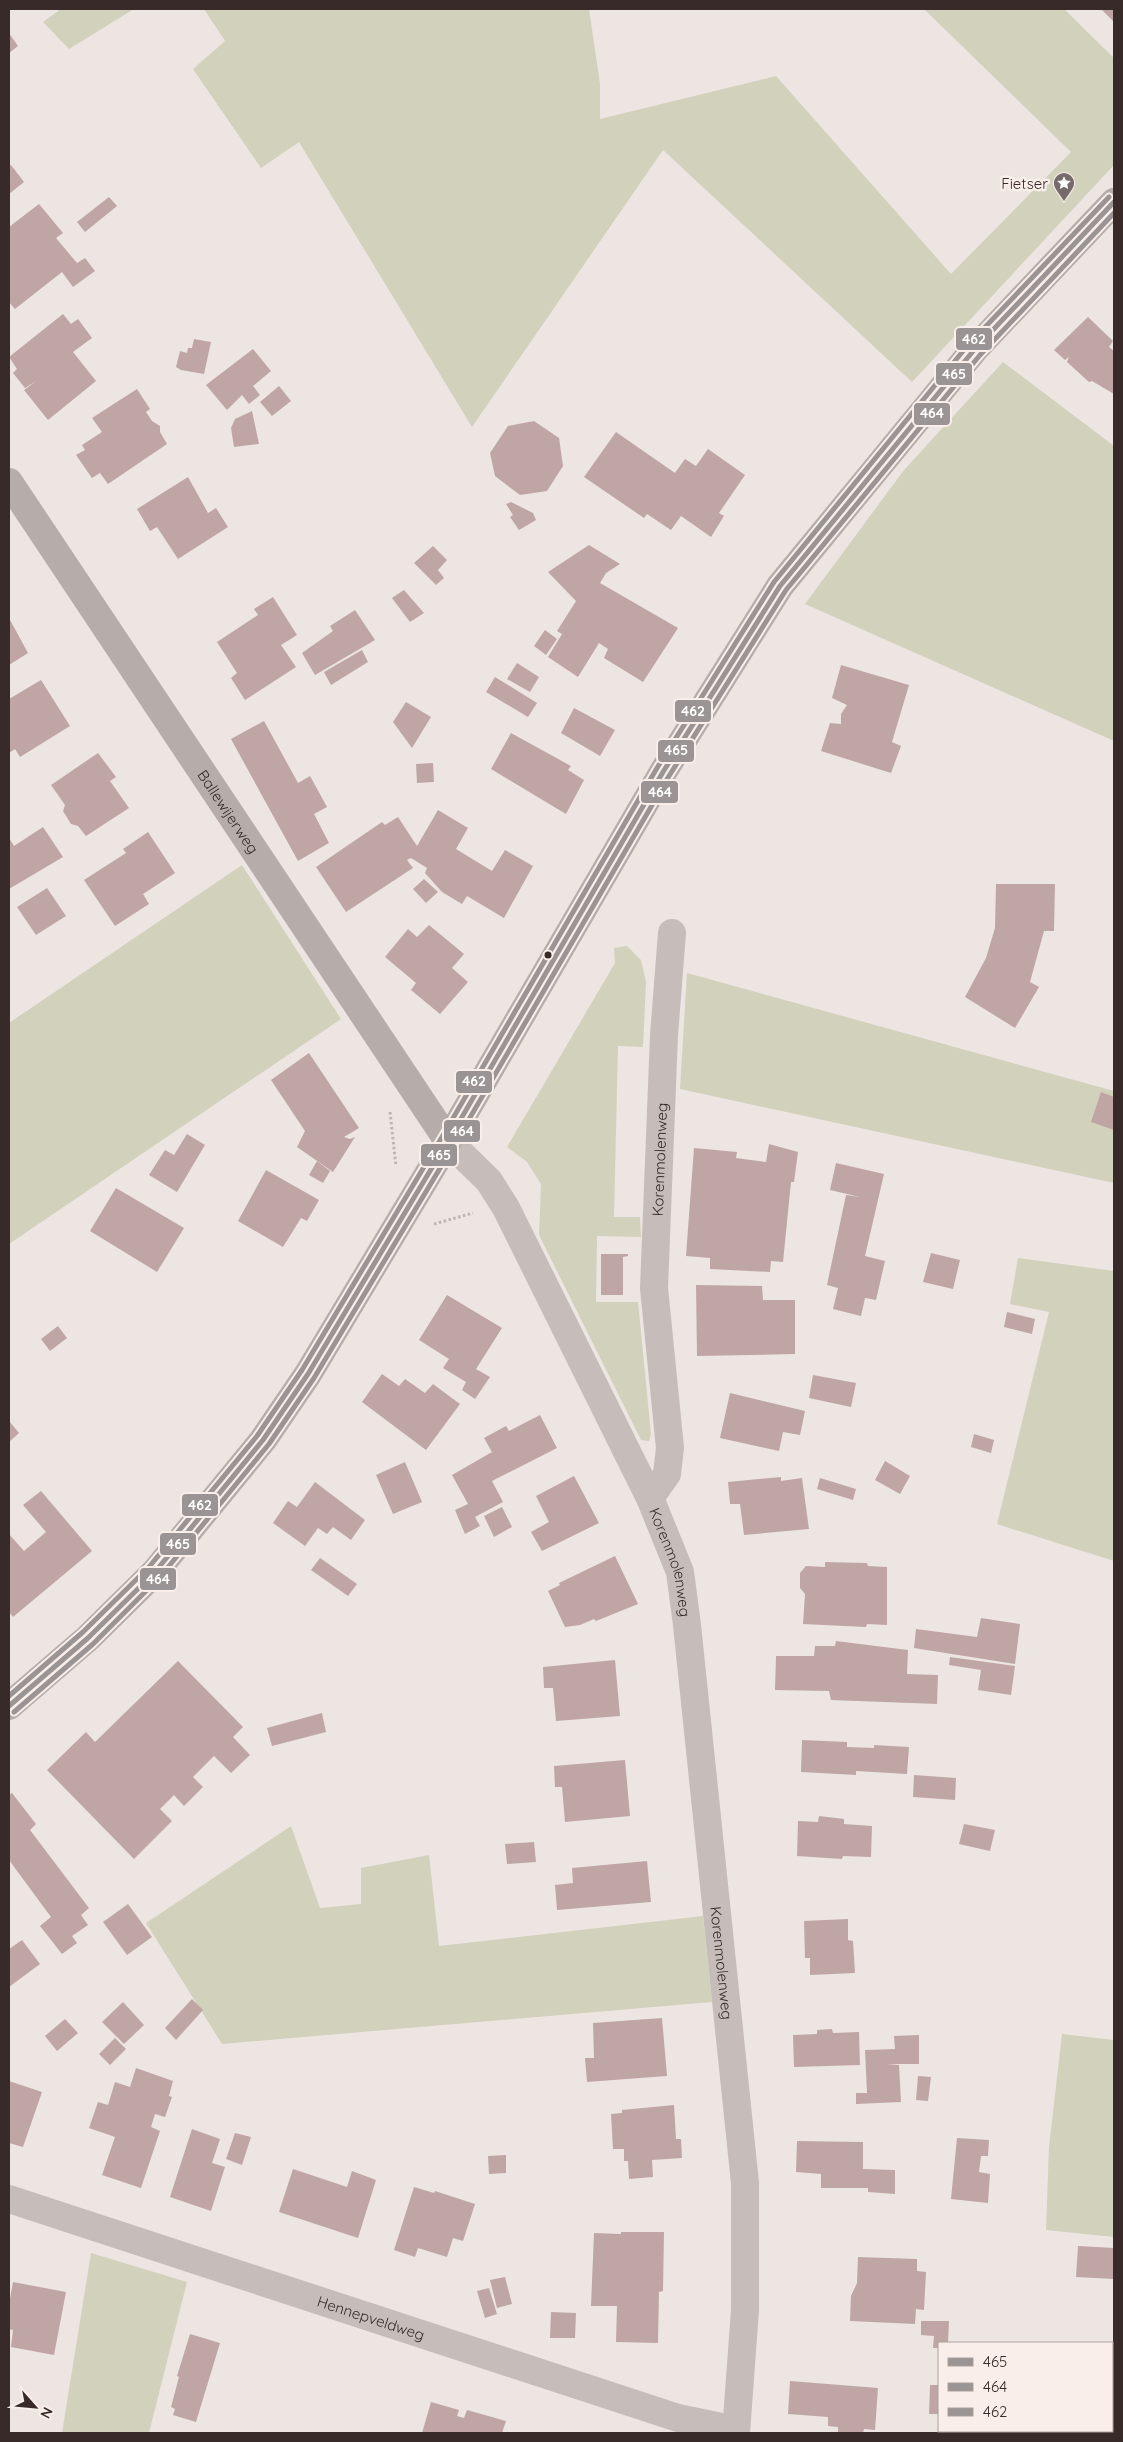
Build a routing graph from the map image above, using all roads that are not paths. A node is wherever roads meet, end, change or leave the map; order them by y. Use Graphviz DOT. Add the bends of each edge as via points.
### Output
graph roads {
  1 [pos="1114,202"];
  2 [pos="9,482"];
  3 [pos="672,933"];
  4 [pos="448,1141"];
  5 [pos="650,1498"];
  6 [pos="9,1706"];
  7 [pos="9,2199"];
  8 [pos="736,2432"];
  1 -- 4 [label="street" via="974,350 780,586 663,772"];
  2 -- 4 [label="street, Ballewijerweg"];
  3 -- 5 [label="street, Korenmolenweg" via="664,1035 654,1288 670,1448 667,1474"];
  4 -- 5 [label="street, Korenmolenweg" via="489,1181 506,1208"];
  4 -- 6 [label="street" via="308,1374 263,1440 155,1572 88,1638"];
  5 -- 8 [label="street, Korenmolenweg" via="680,1572 684,1598 745,2183 745,2310"];
  7 -- 8 [label="street, Hennepveldweg" via="678,2418"];
}
